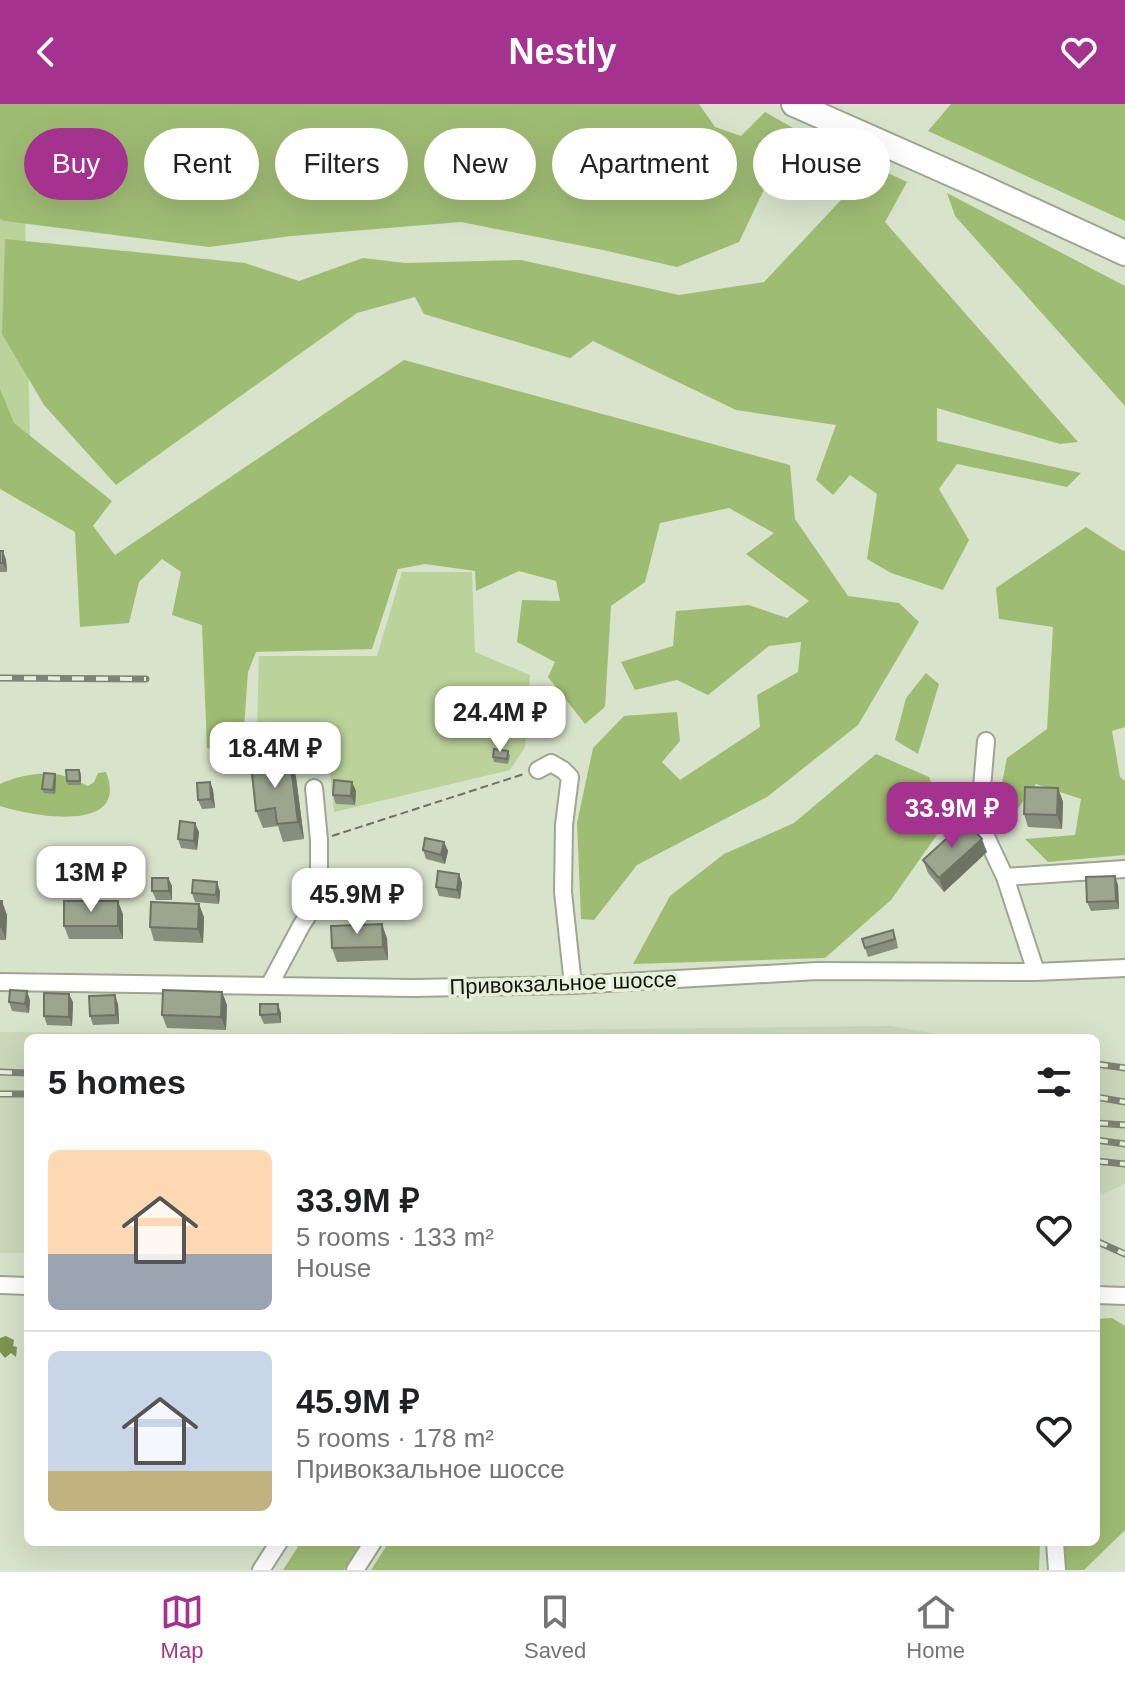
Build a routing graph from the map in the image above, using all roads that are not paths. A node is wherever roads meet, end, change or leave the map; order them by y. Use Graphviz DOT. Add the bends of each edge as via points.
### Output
graph roads {
  1 [pos="794,104"];
  2 [pos="1125,253"];
  3 [pos="986,741"];
  4 [pos="538,770"];
  5 [pos="314,788"];
  6 [pos="1125,869"];
  7 [pos="1005,877"];
  8 [pos="1125,968"];
  9 [pos="1036,972"];
  10 [pos="0,982"];
  11 [pos="573,985"];
  12 [pos="269,986"];
  13 [pos="0,1285"];
  14 [pos="24,1286"];
  15 [pos="1101,1296"];
  16 [pos="1125,1296"];
  17 [pos="1125,1307"];
  18 [pos="276,1546"];
  19 [pos="370,1546"];
  20 [pos="1055,1546"];
  21 [pos="261,1570"];
  22 [pos="355,1570"];
  23 [pos="1057,1570"];
  1 -- 2 [label="highway"];
  3 -- 7 [label="street" via="979,822"];
  4 -- 11 [label="street" via="551,763 570,777 563,892"];
  5 -- 12 [label="street" via="319,898"];
  6 -- 7 [label="street"];
  7 -- 9 [label="street"];
  8 -- 9 [label="street, Привокзальное шоссе"];
  9 -- 11 [label="street, Привокзальное шоссе" via="817,971"];
  10 -- 12 [label="street, Привокзальное шоссе"];
  11 -- 12 [label="street, Привокзальное шоссе"];
  13 -- 14 [label="street"];
  15 -- 16 [label="street"];
  15 -- 17 [label="street"];
  18 -- 21 [label="street"];
  19 -- 22 [label="street"];
  20 -- 23 [label="street"];
}
